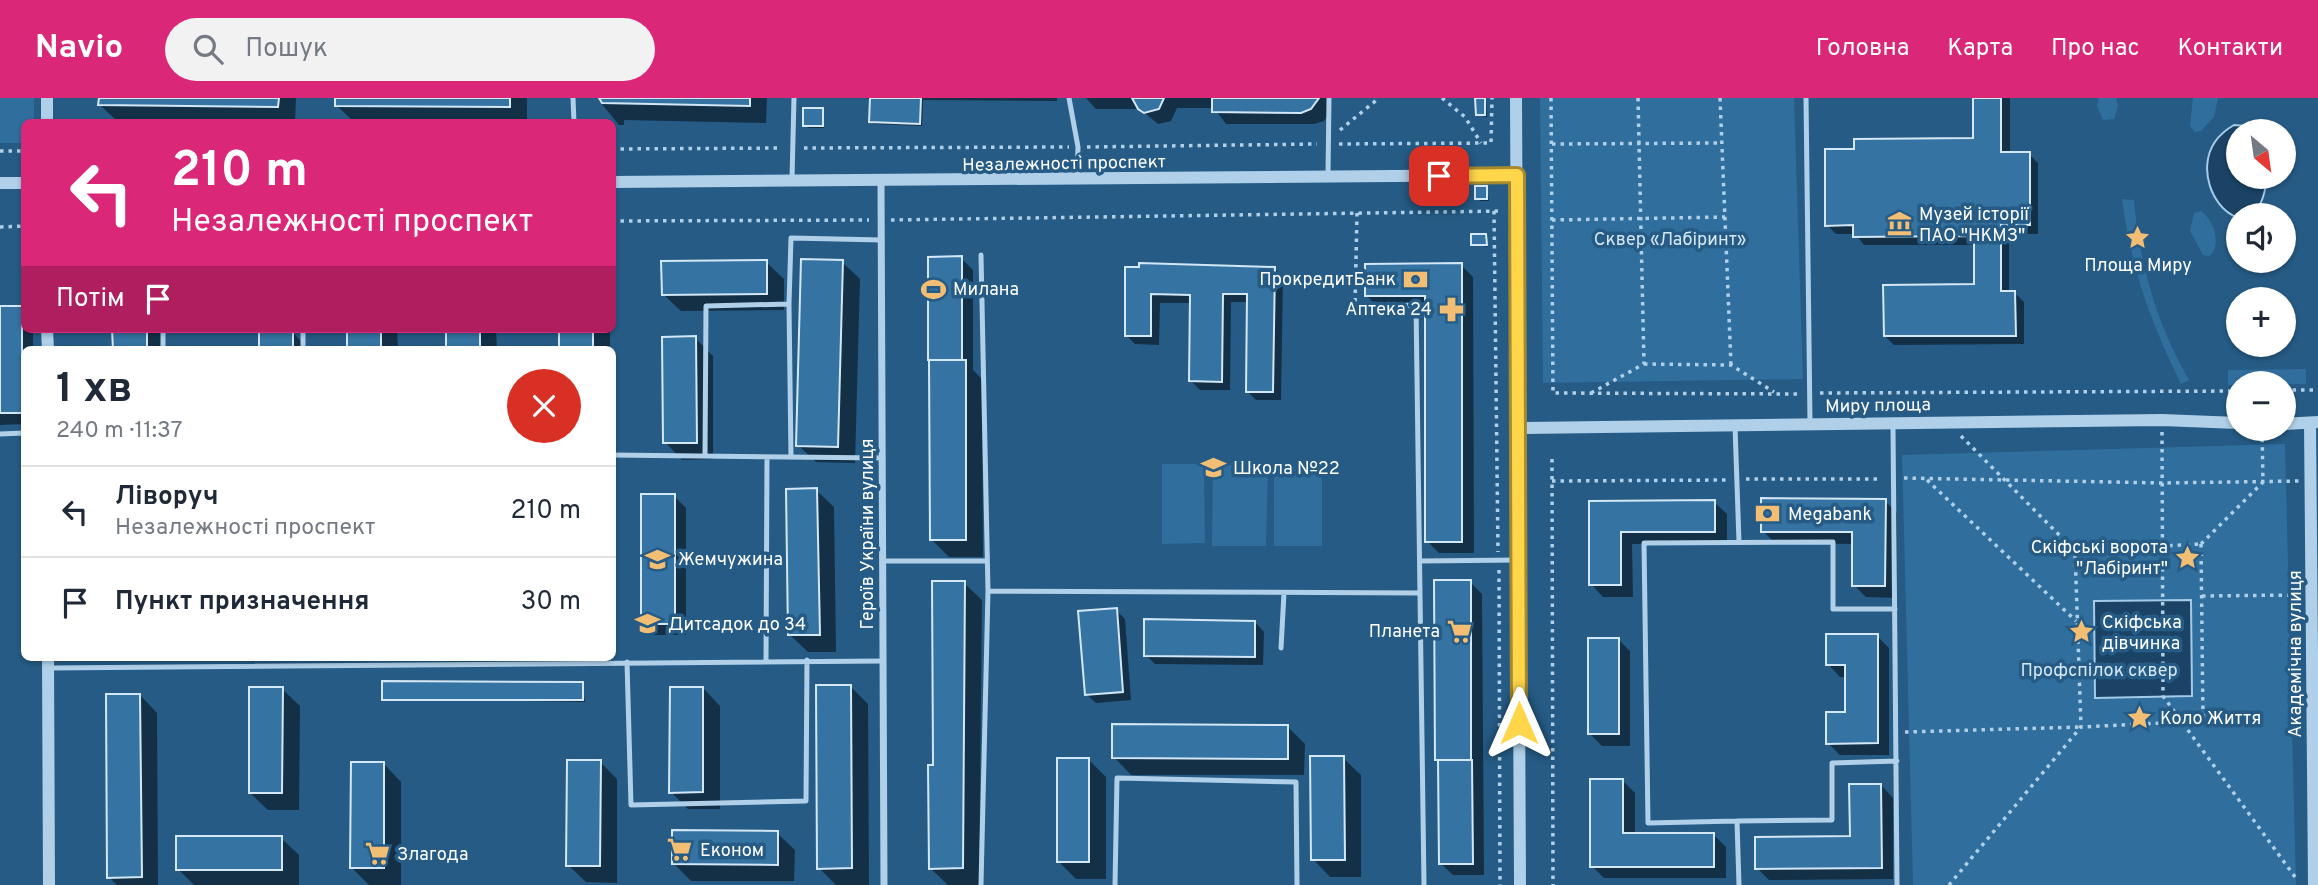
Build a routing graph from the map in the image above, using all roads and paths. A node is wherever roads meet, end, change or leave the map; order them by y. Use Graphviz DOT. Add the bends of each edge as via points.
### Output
graph roads {
  1 [pos="47,98"];
  2 [pos="573,98"];
  3 [pos="794,98"];
  4 [pos="1069,98"];
  5 [pos="1329,98"];
  6 [pos="1379,98"];
  7 [pos="1442,98"];
  8 [pos="1516,98"];
  9 [pos="1551,98"];
  10 [pos="1639,98"];
  11 [pos="1720,98"];
  12 [pos="1806,98"];
  13 [pos="47,119"];
  14 [pos="574,119"];
  15 [pos="1329,138"];
  16 [pos="1639,142"];
  17 [pos="1482,143"];
  18 [pos="1722,143"];
  19 [pos="1552,144"];
  20 [pos="0,151"];
  21 [pos="21,151"];
  22 [pos="1517,175"];
  23 [pos="1328,177"];
  24 [pos="1077,180"];
  25 [pos="616,182"];
  26 [pos="792,182"];
  27 [pos="881,182"];
  28 [pos="0,183"];
  29 [pos="21,183"];
  30 [pos="1494,211"];
  31 [pos="1357,213"];
  32 [pos="1725,217"];
  33 [pos="881,220"];
  34 [pos="1552,220"];
  35 [pos="1641,220"];
  36 [pos="616,221"];
  37 [pos="0,226"];
  38 [pos="21,226"];
  39 [pos="882,240"];
  40 [pos="981,255"];
  41 [pos="789,304"];
  42 [pos="1370,306"];
  43 [pos="1644,364"];
  44 [pos="1731,365"];
  45 [pos="2296,390"];
  46 [pos="2318,390"];
  47 [pos="2226,391"];
  48 [pos="1775,393"];
  49 [pos="1590,394"];
  50 [pos="1811,394"];
  51 [pos="2161,420"];
  52 [pos="1892,422"];
  53 [pos="1946,422"];
  54 [pos="2314,422"];
  55 [pos="1810,423"];
  56 [pos="2226,423"];
  57 [pos="2296,423"];
  58 [pos="1735,424"];
  59 [pos="1518,428"];
  60 [pos="0,433"];
  61 [pos="21,433"];
  62 [pos="2262,441"];
  63 [pos="616,456"];
  64 [pos="705,456"];
  65 [pos="791,457"];
  66 [pos="883,457"];
  67 [pos="767,458"];
  68 [pos="1552,459"];
  69 [pos="1893,478"];
  70 [pos="1925,478"];
  71 [pos="2002,478"];
  72 [pos="1736,480"];
  73 [pos="1552,481"];
  74 [pos="2311,481"];
  75 [pos="2263,482"];
  76 [pos="2162,483"];
  77 [pos="1739,542"];
  78 [pos="2201,544"];
  79 [pos="2162,545"];
  80 [pos="2075,551"];
  81 [pos="1518,560"];
  82 [pos="883,561"];
  83 [pos="987,561"];
  84 [pos="1420,561"];
  85 [pos="988,591"];
  86 [pos="1284,593"];
  87 [pos="1420,593"];
  88 [pos="2312,595"];
  89 [pos="2202,596"];
  90 [pos="1895,609"];
  91 [pos="2077,622"];
  92 [pos="1281,648"];
  93 [pos="2315,657"];
  94 [pos="766,660"];
  95 [pos="807,660"];
  96 [pos="204,661"];
  97 [pos="883,661"];
  98 [pos="627,662"];
  99 [pos="48,663"];
  100 [pos="204,666"];
  101 [pos="2181,722"];
  102 [pos="2081,727"];
  103 [pos="1896,733"];
  104 [pos="1897,761"];
  105 [pos="1737,821"];
  106 [pos="49,885"];
  107 [pos="884,885"];
  108 [pos="981,885"];
  109 [pos="1115,885"];
  110 [pos="1297,885"];
  111 [pos="1424,885"];
  112 [pos="1520,885"];
  113 [pos="1553,885"];
  114 [pos="1739,885"];
  115 [pos="1897,885"];
  116 [pos="1949,885"];
  117 [pos="2301,885"];
  118 [pos="2314,885"];
  1 -- 13 [label="street"];
  2 -- 14 [label="lane"];
  3 -- 26 [label="lane"];
  4 -- 24 [label="lane" via="1078,147"];
  5 -- 15 [label="lane"];
  6 -- 15 [label="path"];
  7 -- 17 [label="path" via="1465,117"];
  8 -- 22 [label="street"];
  9 -- 19 [label="path"];
  10 -- 16 [label="path"];
  11 -- 18 [label="path"];
  12 -- 50 [label="lane"];
  15 -- 23 [label="lane"];
  16 -- 18 [label="path"];
  16 -- 19 [label="path"];
  16 -- 35 [label="path"];
  18 -- 32 [label="path"];
  19 -- 34 [label="path"];
  20 -- 21 [label="path"];
  22 -- 23 [label="street, Незалежності проспект"];
  22 -- 59 [label="street"];
  23 -- 24 [label="street, Незалежності проспект"];
  24 -- 27 [label="street, Незалежності проспект"];
  25 -- 26 [label="street, Незалежності проспект"];
  26 -- 27 [label="street, Незалежності проспект"];
  27 -- 33 [label="street, Героїв України вулиця"];
  28 -- 29 [label="street"];
  30 -- 31 [label="path"];
  31 -- 33 [label="path"];
  31 -- 42 [label="path" via="1355,306"];
  32 -- 35 [label="path"];
  32 -- 44 [label="path"];
  33 -- 36 [label="path"];
  33 -- 39 [label="street, Героїв України вулиця"];
  34 -- 35 [label="path"];
  34 -- 49 [label="path" via="1553,393"];
  35 -- 43 [label="path"];
  37 -- 38 [label="path"];
  39 -- 41 [label="lane" via="790,238"];
  39 -- 66 [label="street, Героїв України вулиця"];
  40 -- 83 [label="lane"];
  41 -- 64 [label="lane" via="705,306"];
  41 -- 65 [label="lane"];
  42 -- 84 [label="lane" via="1416,305"];
  43 -- 44 [label="path"];
  43 -- 49 [label="path"];
  44 -- 48 [label="path"];
  45 -- 46 [label="path"];
  47 -- 50 [label="path"];
  48 -- 49 [label="path"];
  48 -- 50 [label="path"];
  50 -- 55 [label="lane"];
  51 -- 53 [label="street, Миру площа"];
  51 -- 56 [label="street, Миру площа"];
  51 -- 76 [label="path"];
  52 -- 53 [label="street, Миру площа"];
  52 -- 55 [label="street, Миру площа"];
  52 -- 69 [label="lane"];
  53 -- 71 [label="path"];
  54 -- 57 [label="street"];
  54 -- 74 [label="street, Академічна вулиця"];
  55 -- 58 [label="street, Миру площа"];
  58 -- 59 [label="street, Миру площа"];
  58 -- 72 [label="lane"];
  59 -- 81 [label="street"];
  60 -- 61 [label="lane"];
  62 -- 75 [label="path"];
  63 -- 64 [label="lane"];
  64 -- 67 [label="lane"];
  65 -- 66 [label="lane"];
  65 -- 67 [label="lane"];
  66 -- 82 [label="street, Героїв України вулиця"];
  67 -- 94 [label="lane"];
  68 -- 73 [label="path"];
  69 -- 70 [label="path"];
  69 -- 72 [label="path"];
  69 -- 90 [label="lane"];
  70 -- 71 [label="path"];
  70 -- 91 [label="path"];
  71 -- 76 [label="path"];
  71 -- 80 [label="path"];
  72 -- 73 [label="path"];
  72 -- 77 [label="lane"];
  73 -- 113 [label="path"];
  74 -- 75 [label="path"];
  74 -- 88 [label="street, Академічна вулиця"];
  75 -- 76 [label="path"];
  75 -- 78 [label="path"];
  76 -- 79 [label="path"];
  77 -- 90 [label="lane" via="1833,542 1833,609"];
  77 -- 105 [label="lane" via="1644,543 1648,822"];
  78 -- 79 [label="path"];
  78 -- 89 [label="path"];
  79 -- 80 [label="path"];
  79 -- 101 [label="path" via="2163,696"];
  80 -- 91 [label="path"];
  81 -- 84 [label="lane"];
  81 -- 112 [label="street"];
  82 -- 83 [label="lane"];
  82 -- 97 [label="street, Героїв України вулиця"];
  83 -- 85 [label="lane"];
  84 -- 87 [label="lane"];
  85 -- 86 [label="lane"];
  85 -- 108 [label="lane"];
  86 -- 87 [label="lane"];
  86 -- 92 [label="lane"];
  87 -- 111 [label="lane"];
  88 -- 89 [label="path"];
  88 -- 93 [label="street, Академічна вулиця"];
  89 -- 101 [label="path" via="2203,721"];
  90 -- 103 [label="lane"];
  91 -- 102 [label="path"];
  93 -- 118 [label="street, Академічна вулиця"];
  94 -- 95 [label="lane"];
  94 -- 98 [label="lane"];
  95 -- 97 [label="lane"];
  95 -- 98 [label="lane" via="806,801 631,805"];
  96 -- 100 [label="lane"];
  97 -- 107 [label="street, Героїв України вулиця"];
  98 -- 100 [label="lane"];
  99 -- 100 [label="lane"];
  99 -- 106 [label="street"];
  101 -- 102 [label="path"];
  101 -- 117 [label="path"];
  102 -- 103 [label="path"];
  102 -- 116 [label="path"];
  103 -- 104 [label="lane"];
  104 -- 105 [label="lane" via="1832,763 1832,820"];
  104 -- 115 [label="lane"];
  105 -- 114 [label="lane"];
  109 -- 110 [label="lane" via="1117,778 1296,782"];
}
